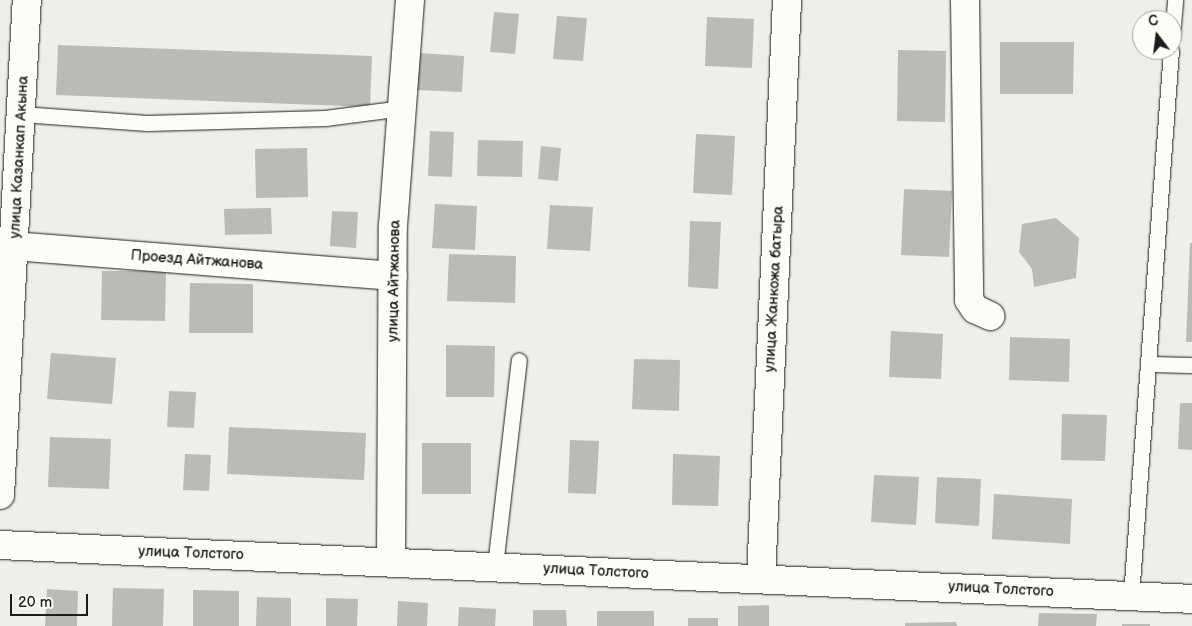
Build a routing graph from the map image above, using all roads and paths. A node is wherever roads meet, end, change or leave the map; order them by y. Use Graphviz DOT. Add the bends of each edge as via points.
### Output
graph roads {
  1 [pos="27,0"];
  2 [pos="410,0"];
  3 [pos="788,0"];
  4 [pos="965,0"];
  5 [pos="1170,60"];
  6 [pos="402,108"];
  7 [pos="21,114"];
  8 [pos="7,245"];
  9 [pos="393,276"];
  10 [pos="990,316"];
  11 [pos="519,360"];
  12 [pos="1149,364"];
  13 [pos="1192,365"];
  14 [pos="0,494"];
  15 [pos="0,545"];
  16 [pos="391,562"];
  17 [pos="495,566"];
  18 [pos="761,578"];
  19 [pos="1131,596"];
  20 [pos="1192,599"];
  1 -- 7 [label="street, улица Казанкап Акына"];
  2 -- 6 [label="street, улица Айтжанова"];
  3 -- 18 [label="street, улица Жанкожа батыра"];
  4 -- 10 [label="street" via="969,300 975,309"];
  5 -- 12 [label="lane"];
  6 -- 7 [label="lane" via="325,118 147,123"];
  6 -- 9 [label="street, улица Айтжанова"];
  7 -- 8 [label="street, улица Казанкап Акына"];
  8 -- 9 [label="street, Проезд Айтжанова"];
  8 -- 14 [label="street, улица Казанкап Акына"];
  9 -- 16 [label="street, улица Айтжанова"];
  11 -- 17 [label="lane"];
  12 -- 13 [label="lane"];
  12 -- 19 [label="lane"];
  15 -- 16 [label="street, улица Толстого"];
  16 -- 17 [label="street, улица Толстого"];
  17 -- 18 [label="street, улица Толстого"];
  18 -- 19 [label="street, улица Толстого"];
  19 -- 20 [label="street, улица Толстого"];
}
